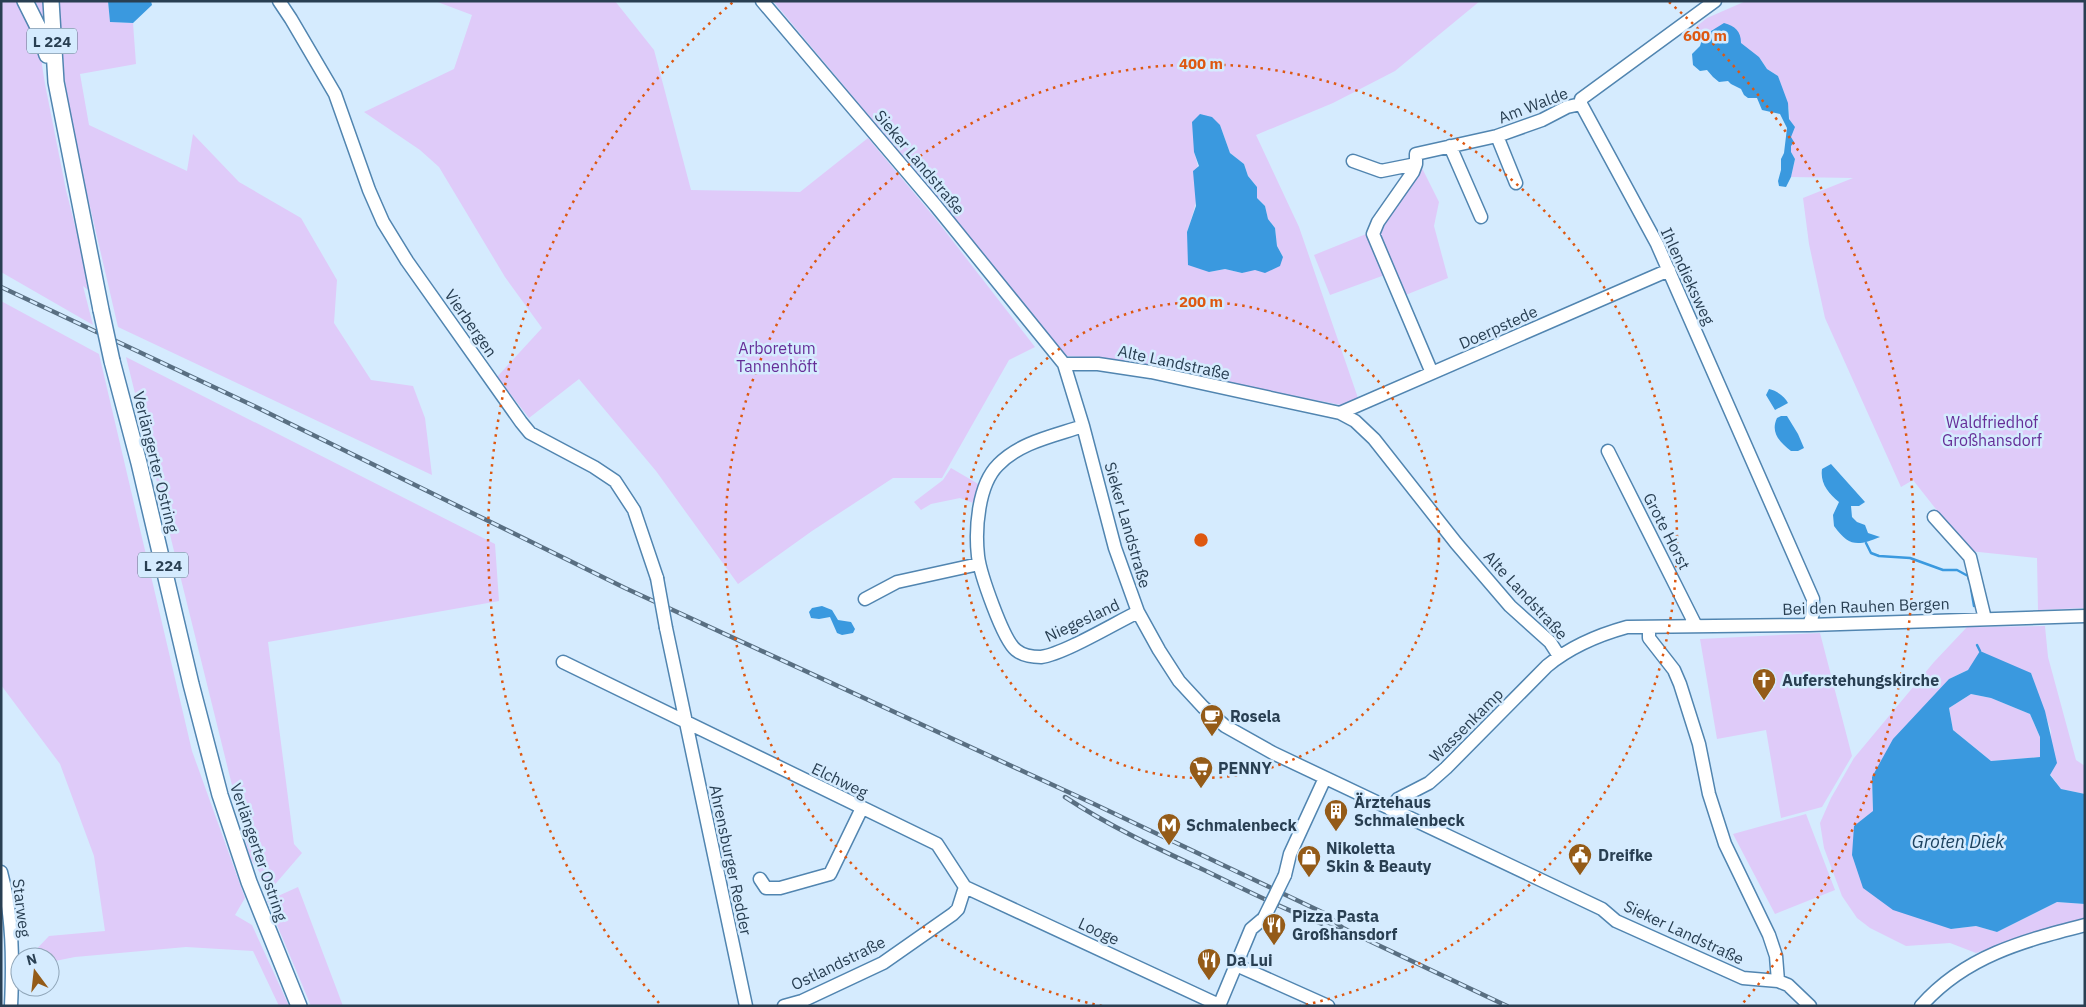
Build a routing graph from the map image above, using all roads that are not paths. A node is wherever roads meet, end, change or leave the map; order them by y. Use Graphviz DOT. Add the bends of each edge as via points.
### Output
graph roads {
  1 [pos="25,1"];
  2 [pos="51,1"];
  3 [pos="279,1"];
  4 [pos="762,1"];
  5 [pos="1716,1"];
  6 [pos="56,82"];
  7 [pos="1581,104"];
  8 [pos="1497,136"];
  9 [pos="1450,146"];
  10 [pos="1353,161"];
  11 [pos="1416,164"];
  12 [pos="1516,183"];
  13 [pos="1482,216"];
  14 [pos="1669,270"];
  15 [pos="1064,364"];
  16 [pos="1432,373"];
  17 [pos="1340,414"];
  18 [pos="1083,426"];
  19 [pos="1608,451"];
  20 [pos="1934,517"];
  21 [pos="979,564"];
  22 [pos="865,600"];
  23 [pos="1138,612"];
  24 [pos="2085,616"];
  25 [pos="1985,620"];
  26 [pos="1809,625"];
  27 [pos="1696,626"];
  28 [pos="666,628"];
  29 [pos="1649,628"];
  30 [pos="1559,656"];
  31 [pos="563,662"];
  32 [pos="684,721"];
  33 [pos="1326,778"];
  34 [pos="862,808"];
  35 [pos="1390,808"];
  36 [pos="1,872"];
  37 [pos="760,879"];
  38 [pos="965,886"];
  39 [pos="2085,925"];
  40 [pos="1236,965"];
  41 [pos="6,978"];
  42 [pos="1778,981"];
  43 [pos="1219,1005"];
  44 [pos="11,1006"];
  45 [pos="299,1006"];
  46 [pos="746,1006"];
  47 [pos="784,1006"];
  48 [pos="1328,1006"];
  49 [pos="1810,1006"];
  50 [pos="1921,1006"];
  1 -- 6 [label="main road" via="38,27"];
  2 -- 6 [label="main road, Verlängerter Ostring / L 224"];
  3 -- 28 [label="street, Vierbergen, bridge" via="335,94 369,190 383,222 408,262 530,433 615,481 634,510 656,578"];
  4 -- 15 [label="street, Sieker Landstraße" via="936,206"];
  5 -- 7 [label="street" via="1581,99"];
  6 -- 45 [label="main road, Verlängerter Ostring / L 224, bridge" via="112,361 220,795 252,891"];
  7 -- 8 [label="street, Am Walde"];
  7 -- 14 [label="street, Ihlendieksweg"];
  8 -- 9 [label="street, Am Walde"];
  8 -- 12 [label="street, Am Walde"];
  9 -- 11 [label="street, Am Walde" via="1416,154"];
  9 -- 13 [label="street"];
  10 -- 11 [label="street" via="1381,171"];
  11 -- 16 [label="street, Am Walde" via="1373,234"];
  14 -- 16 [label="street, Doerpstede"];
  14 -- 26 [label="street, Ihlendieksweg" via="1813,599 1814,613"];
  15 -- 17 [label="street, Alte Landstraße" via="1104,364 1151,372"];
  15 -- 18 [label="street, Sieker Landstraße"];
  16 -- 17 [label="street, Doerpstede"];
  17 -- 30 [label="street, Alte Landstraße" via="1355,421 1370,435 1456,543 1510,606 1550,642"];
  18 -- 21 [label="street, Niegesland" via="1021,447 997,465 982,492 978,527"];
  18 -- 23 [label="street, Sieker Landstraße" via="1115,548"];
  19 -- 27 [label="street, Grote Horst"];
  20 -- 25 [label="street" via="1970,557"];
  21 -- 22 [label="street" via="897,582"];
  21 -- 23 [label="street, Niegesland" via="1007,640 1028,656 1041,657 1058,652"];
  23 -- 33 [label="street, Sieker Landstraße" via="1179,681 1225,726"];
  24 -- 25 [label="street, Bei den Rauhen Bergen"];
  25 -- 26 [label="street, Bei den Rauhen Bergen"];
  26 -- 27 [label="street, Bei den Rauhen Bergen"];
  27 -- 29 [label="street, Bei den Rauhen Bergen"];
  28 -- 32 [label="street, Ahrensburger Redder"];
  29 -- 30 [label="street, Alte Landstraße" via="1627,627 1611,631"];
  29 -- 42 [label="street" via="1649,638 1674,670 1680,684 1725,844 1769,935 1776,956"];
  30 -- 35 [label="street, Wassenkamp" via="1446,768 1429,783 1398,799"];
  31 -- 32 [label="street"];
  32 -- 34 [label="street, Elchweg"];
  32 -- 46 [label="street, Ahrensburger Redder"];
  33 -- 35 [label="street, Sieker Landstraße"];
  33 -- 40 [label="street, bridge" via="1290,854 1285,875 1264,918 1251,929"];
  34 -- 37 [label="street" via="830,874 780,888 766,888"];
  34 -- 38 [label="street, Elchweg" via="937,844"];
  35 -- 42 [label="street, Sieker Landstraße" via="1602,908 1616,921 1743,978"];
  36 -- 41 [label="street, Starweg" via="11,942"];
  38 -- 43 [label="street, Looge"];
  38 -- 47 [label="street, Ostlandstraße" via="958,909 953,914 883,963"];
  39 -- 50 [label="street" via="2033,939 1985,957 1951,977"];
  40 -- 43 [label="street"];
  40 -- 48 [label="street"];
  41 -- 44 [label="street, Starweg"];
  42 -- 49 [label="street, Sieker Landstraße" via="1788,985"];
}
